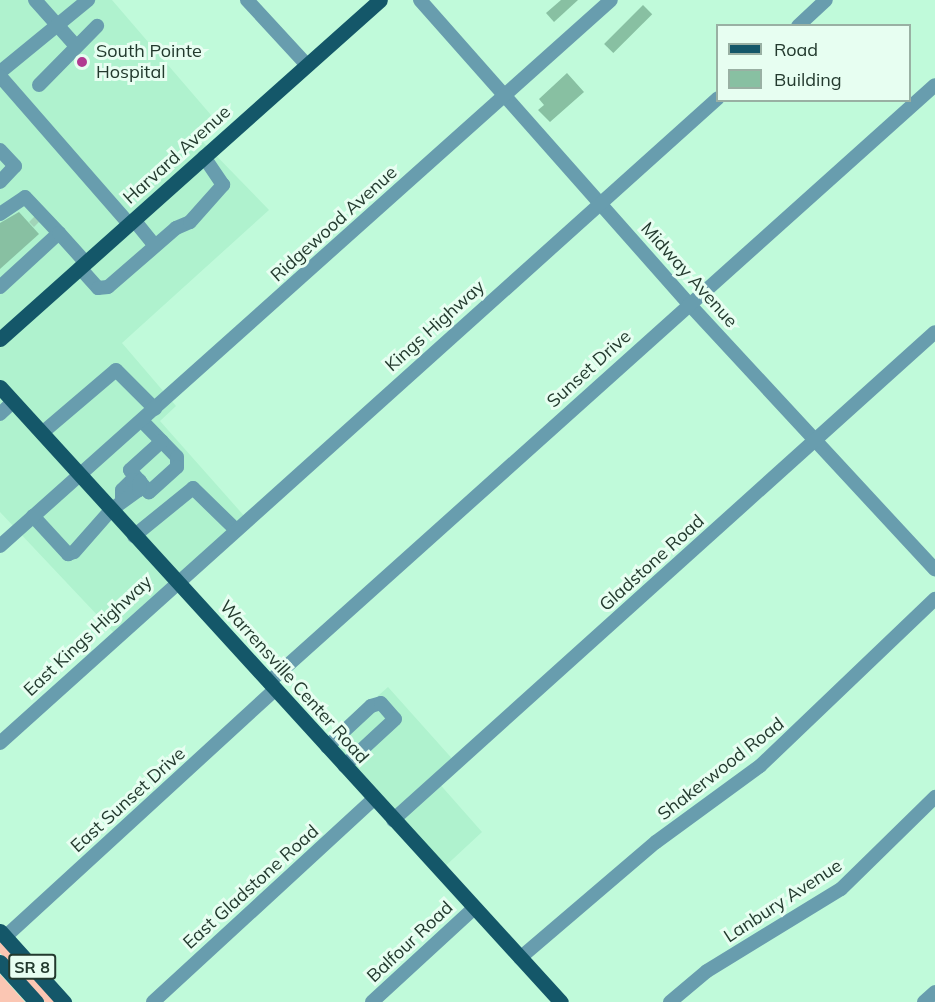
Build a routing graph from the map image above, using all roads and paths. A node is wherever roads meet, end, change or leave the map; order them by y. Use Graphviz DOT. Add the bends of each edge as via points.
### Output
graph roads {
  1 [pos="36,0"];
  2 [pos="88,0"];
  3 [pos="247,0"];
  4 [pos="380,0"];
  5 [pos="420,0"];
  6 [pos="611,0"];
  7 [pos="826,0"];
  8 [pos="72,4"];
  9 [pos="56,23"];
  10 [pos="800,24"];
  11 [pos="97,26"];
  12 [pos="76,46"];
  13 [pos="307,65"];
  14 [pos="0,74"];
  15 [pos="39,85"];
  16 [pos="935,85"];
  17 [pos="504,95"];
  18 [pos="716,99"];
  19 [pos="0,150"];
  20 [pos="204,157"];
  21 [pos="0,182"];
  22 [pos="17,199"];
  23 [pos="600,204"];
  24 [pos="0,214"];
  25 [pos="131,222"];
  26 [pos="56,235"];
  27 [pos="155,246"];
  28 [pos="83,265"];
  29 [pos="0,287"];
  30 [pos="689,304"];
  31 [pos="935,332"];
  32 [pos="0,339"];
  33 [pos="0,387"];
  34 [pos="13,402"];
  35 [pos="154,409"];
  36 [pos="0,414"];
  37 [pos="142,421"];
  38 [pos="42,433"];
  39 [pos="814,440"];
  40 [pos="162,441"];
  41 [pos="80,475"];
  42 [pos="140,481"];
  43 [pos="117,505"];
  44 [pos="33,516"];
  45 [pos="234,528"];
  46 [pos="134,536"];
  47 [pos="0,546"];
  48 [pos="935,570"];
  49 [pos="175,581"];
  50 [pos="935,599"];
  51 [pos="272,686"];
  52 [pos="0,742"];
  53 [pos="327,747"];
  54 [pos="344,766"];
  55 [pos="935,797"];
  56 [pos="374,799"];
  57 [pos="393,820"];
  58 [pos="473,909"];
  59 [pos="3,934"];
  60 [pos="520,958"];
  61 [pos="0,962"];
  62 [pos="935,992"];
  63 [pos="36,1002"];
  64 [pos="64,1002"];
  65 [pos="153,1002"];
  66 [pos="372,1002"];
  67 [pos="561,1002"];
  68 [pos="670,1002"];
  69 [pos="924,1002"];
  1 -- 9 [label="street"];
  2 -- 8 [label="street"];
  3 -- 13 [label="street"];
  4 -- 13 [label="main road, Harvard Avenue"];
  5 -- 17 [label="street, Midway Avenue"];
  6 -- 17 [label="street, Ridgewood Avenue"];
  7 -- 10 [label="street"];
  8 -- 9 [label="street"];
  9 -- 12 [label="street"];
  9 -- 14 [label="street"];
  11 -- 12 [label="street"];
  12 -- 15 [label="street"];
  13 -- 20 [label="main road, Harvard Avenue"];
  14 -- 25 [label="street"];
  16 -- 30 [label="street, Sunset Drive"];
  17 -- 23 [label="street, Midway Avenue"];
  17 -- 35 [label="street, Ridgewood Avenue"];
  18 -- 23 [label="street, Kings Highway"];
  19 -- 21 [label="street" via="15,166"];
  20 -- 25 [label="main road, Harvard Avenue"];
  20 -- 27 [label="street" via="223,185 190,222"];
  22 -- 24 [label="street"];
  22 -- 26 [label="street"];
  22 -- 26 [label="street" via="25,197"];
  23 -- 30 [label="street, Midway Avenue"];
  23 -- 45 [label="street, Kings Highway"];
  25 -- 27 [label="street"];
  25 -- 28 [label="main road, Harvard Avenue"];
  26 -- 28 [label="street"];
  26 -- 29 [label="street"];
  27 -- 28 [label="street" via="108,287 98,288"];
  28 -- 32 [label="main road, Harvard Avenue"];
  30 -- 39 [label="street, Midway Avenue"];
  30 -- 51 [label="street, Sunset Drive"];
  31 -- 39 [label="street, Gladstone Road"];
  33 -- 34 [label="main road, Warrensville Center Road"];
  34 -- 36 [label="street"];
  34 -- 38 [label="main road, Warrensville Center Road"];
  35 -- 37 [label="street, Ridgewood Avenue"];
  35 -- 38 [label="street" via="116,370"];
  37 -- 40 [label="street"];
  37 -- 41 [label="street, Ridgewood Avenue"];
  38 -- 41 [label="main road, Warrensville Center Road"];
  39 -- 48 [label="street, Midway Avenue"];
  39 -- 57 [label="street, Gladstone Road"];
  40 -- 42 [label="street" via="130,470"];
  40 -- 42 [label="street" via="177,457 177,467 149,492"];
  41 -- 43 [label="main road, Warrensville Center Road"];
  41 -- 44 [label="street, Ridgewood Avenue"];
  42 -- 43 [label="street" via="132,480 122,490"];
  43 -- 44 [label="street" via="88,540 68,554"];
  43 -- 46 [label="main road, Warrensville Center Road"];
  44 -- 47 [label="street, Ridgewood Avenue"];
  45 -- 46 [label="street" via="193,488"];
  45 -- 49 [label="street, Kings Highway"];
  46 -- 49 [label="main road, Warrensville Center Road"];
  49 -- 51 [label="main road, Warrensville Center Road"];
  49 -- 52 [label="street, East Kings Highway"];
  50 -- 60 [label="street, Shakerwood Road" via="760,766 656,842"];
  51 -- 53 [label="main road, Warrensville Center Road"];
  51 -- 59 [label="street, East Sunset Drive"];
  53 -- 54 [label="main road, Warrensville Center Road"];
  53 -- 54 [label="street" via="371,706 381,703 395,719"];
  54 -- 56 [label="main road, Warrensville Center Road"];
  55 -- 68 [label="street, Lanbury Avenue" via="841,889 707,970"];
  56 -- 57 [label="main road, Warrensville Center Road"];
  56 -- 65 [label="street, East Gladstone Road"];
  57 -- 58 [label="main road, Warrensville Center Road"];
  58 -- 60 [label="main road, Warrensville Center Road"];
  58 -- 66 [label="street, Balfour Road"];
  59 -- 64 [label="main road, SR 8"];
  60 -- 67 [label="main road, Warrensville Center Road"];
  61 -- 63 [label="main road, SR 8"];
  62 -- 69 [label="street"];
}
